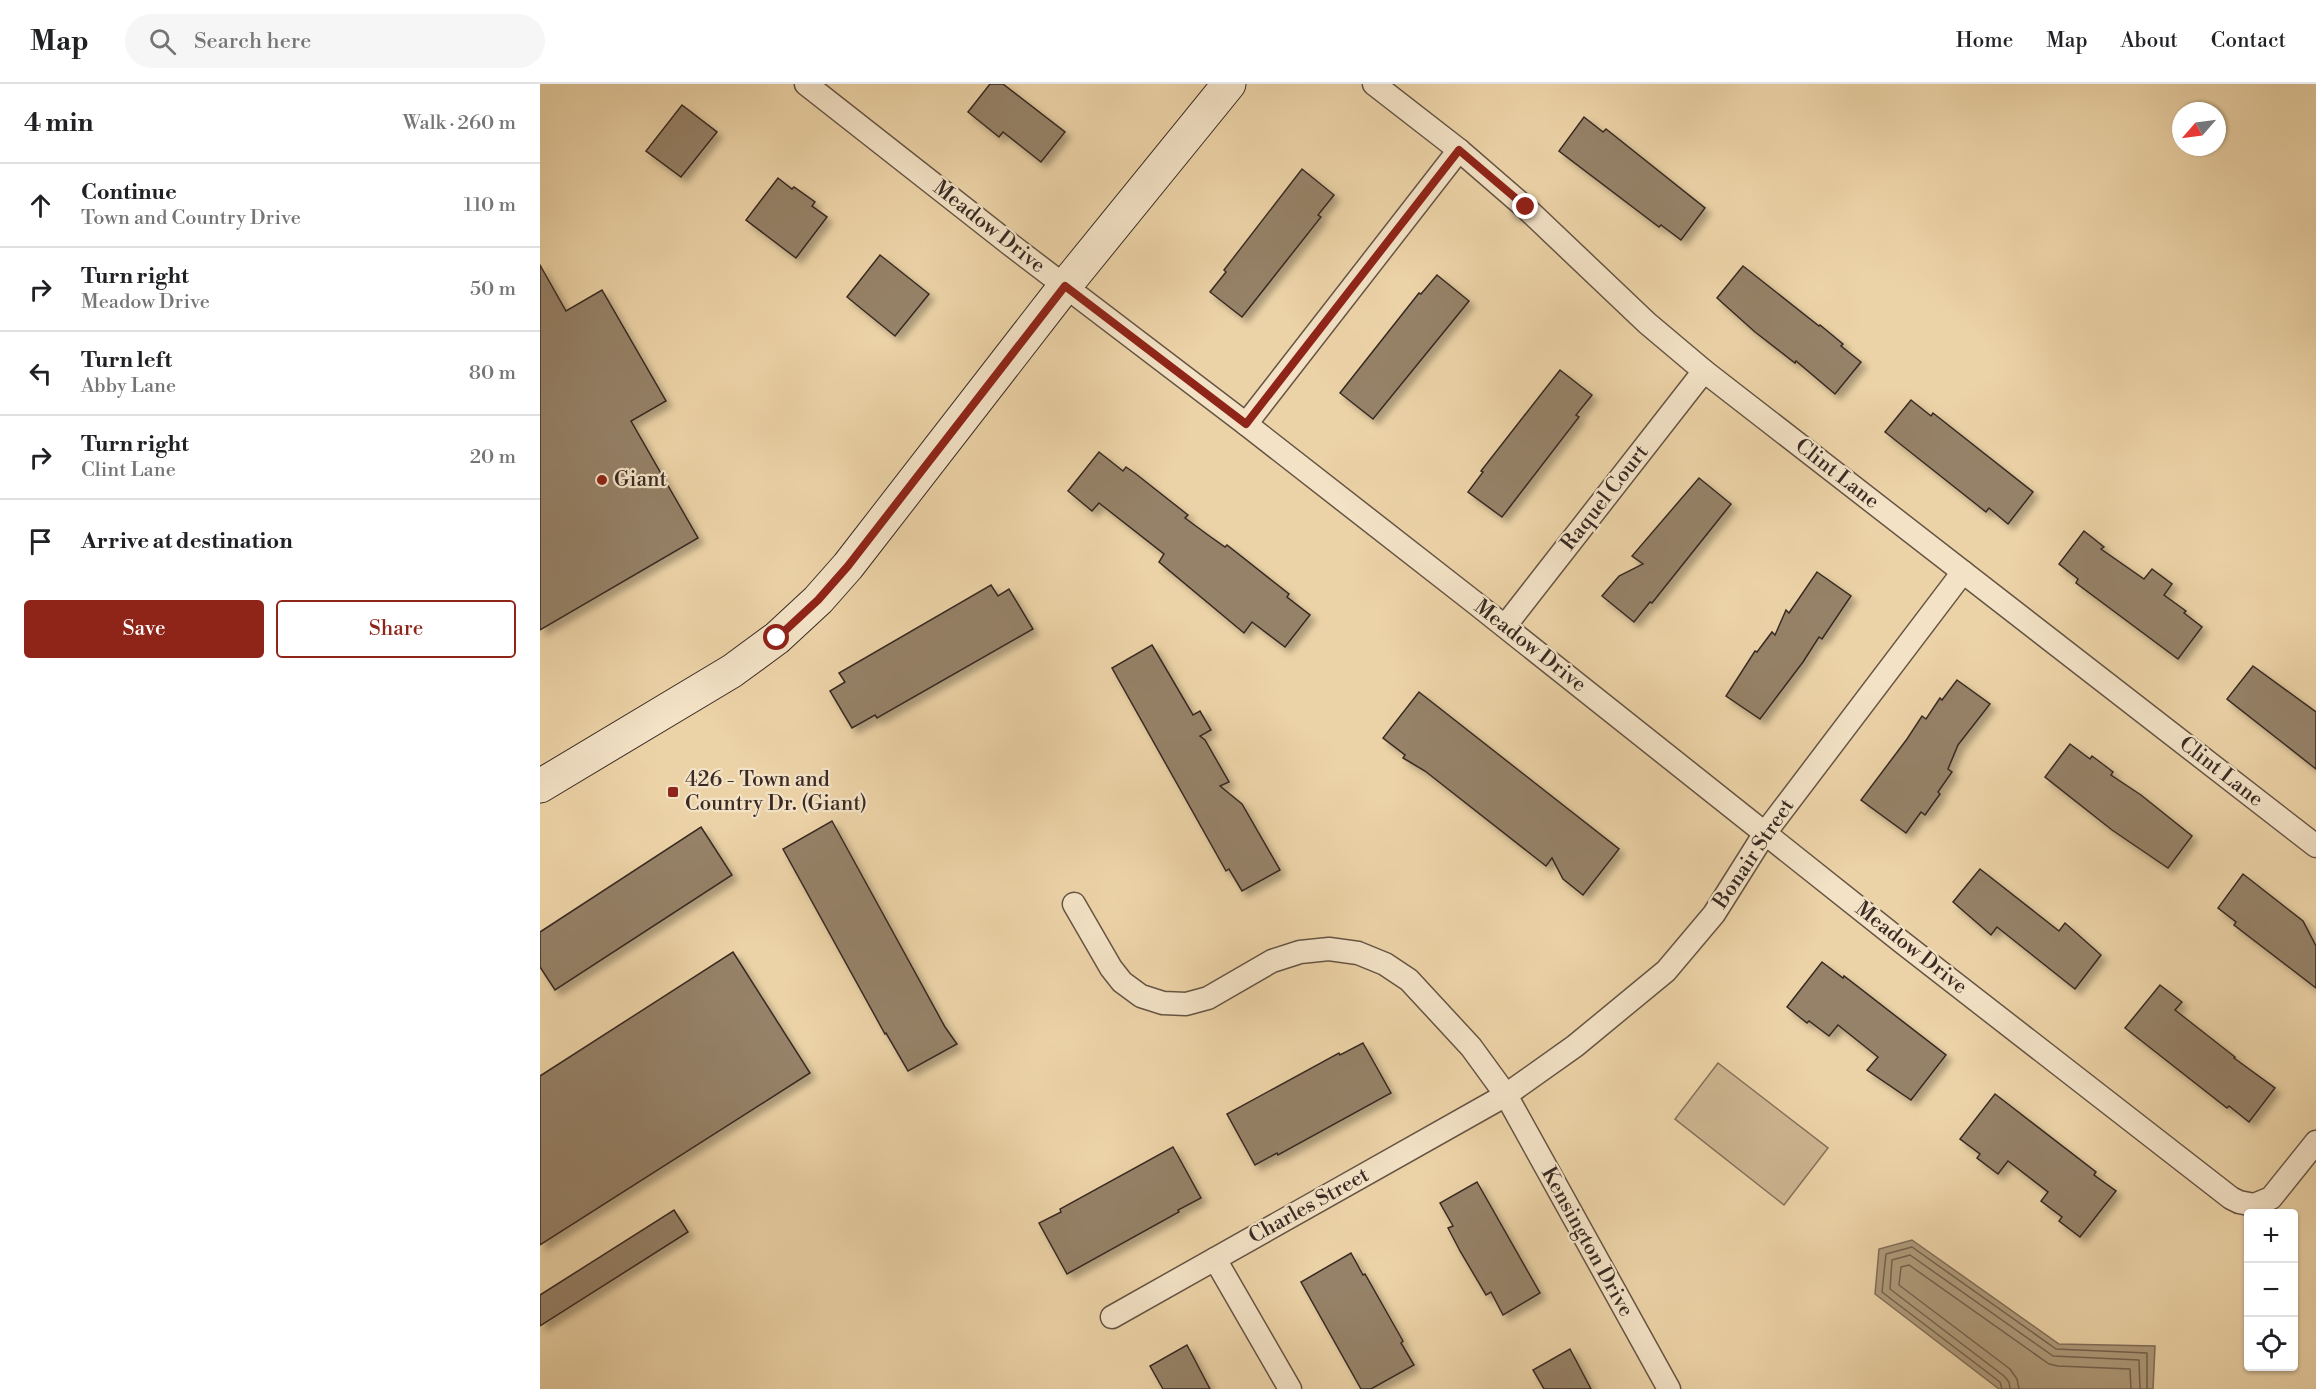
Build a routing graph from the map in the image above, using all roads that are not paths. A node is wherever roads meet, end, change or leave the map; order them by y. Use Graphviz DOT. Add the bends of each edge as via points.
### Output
graph roads {
  1 [pos="806,84"];
  2 [pos="1229,84"];
  3 [pos="1374,84"];
  4 [pos="1459,150"];
  5 [pos="1065,286"];
  6 [pos="1704,370"];
  7 [pos="1246,424"];
  8 [pos="1963,573"];
  9 [pos="1505,626"];
  10 [pos="540,786"];
  11 [pos="1765,833"];
  12 [pos="2316,846"];
  13 [pos="1074,904"];
  14 [pos="1506,1095"];
  15 [pos="2316,1142"];
  16 [pos="1215,1259"];
  17 [pos="1112,1317"];
  18 [pos="1290,1389"];
  19 [pos="1669,1389"];
  1 -- 5 [label="street, Meadow Drive"];
  2 -- 5 [label="street"];
  3 -- 4 [label="street, Clint Lane"];
  4 -- 6 [label="street, Clint Lane" via="1526,207 1647,323"];
  4 -- 7 [label="street"];
  5 -- 7 [label="street, Meadow Drive"];
  5 -- 10 [label="street" via="818,600 777,638 732,671"];
  6 -- 8 [label="street, Clint Lane"];
  6 -- 9 [label="street, Raquel Court"];
  7 -- 9 [label="street, Meadow Drive"];
  8 -- 11 [label="street, Bonair Street"];
  8 -- 12 [label="street, Clint Lane"];
  9 -- 11 [label="street, Meadow Drive"];
  11 -- 14 [label="street, Bonair Street" via="1714,914 1666,971 1575,1046"];
  11 -- 15 [label="street, Meadow Drive" via="2231,1198 2254,1204 2271,1198"];
  13 -- 14 [label="street, Kensington Drive" via="1122,982 1141,996 1163,1003 1186,1004 1208,998 1272,961 1300,952 1338,950 1385,964 1409,980 1471,1047"];
  14 -- 16 [label="street, Charles Street"];
  14 -- 19 [label="street, Kensington Drive"];
  16 -- 17 [label="street, Charles Street"];
  16 -- 18 [label="street"];
}
